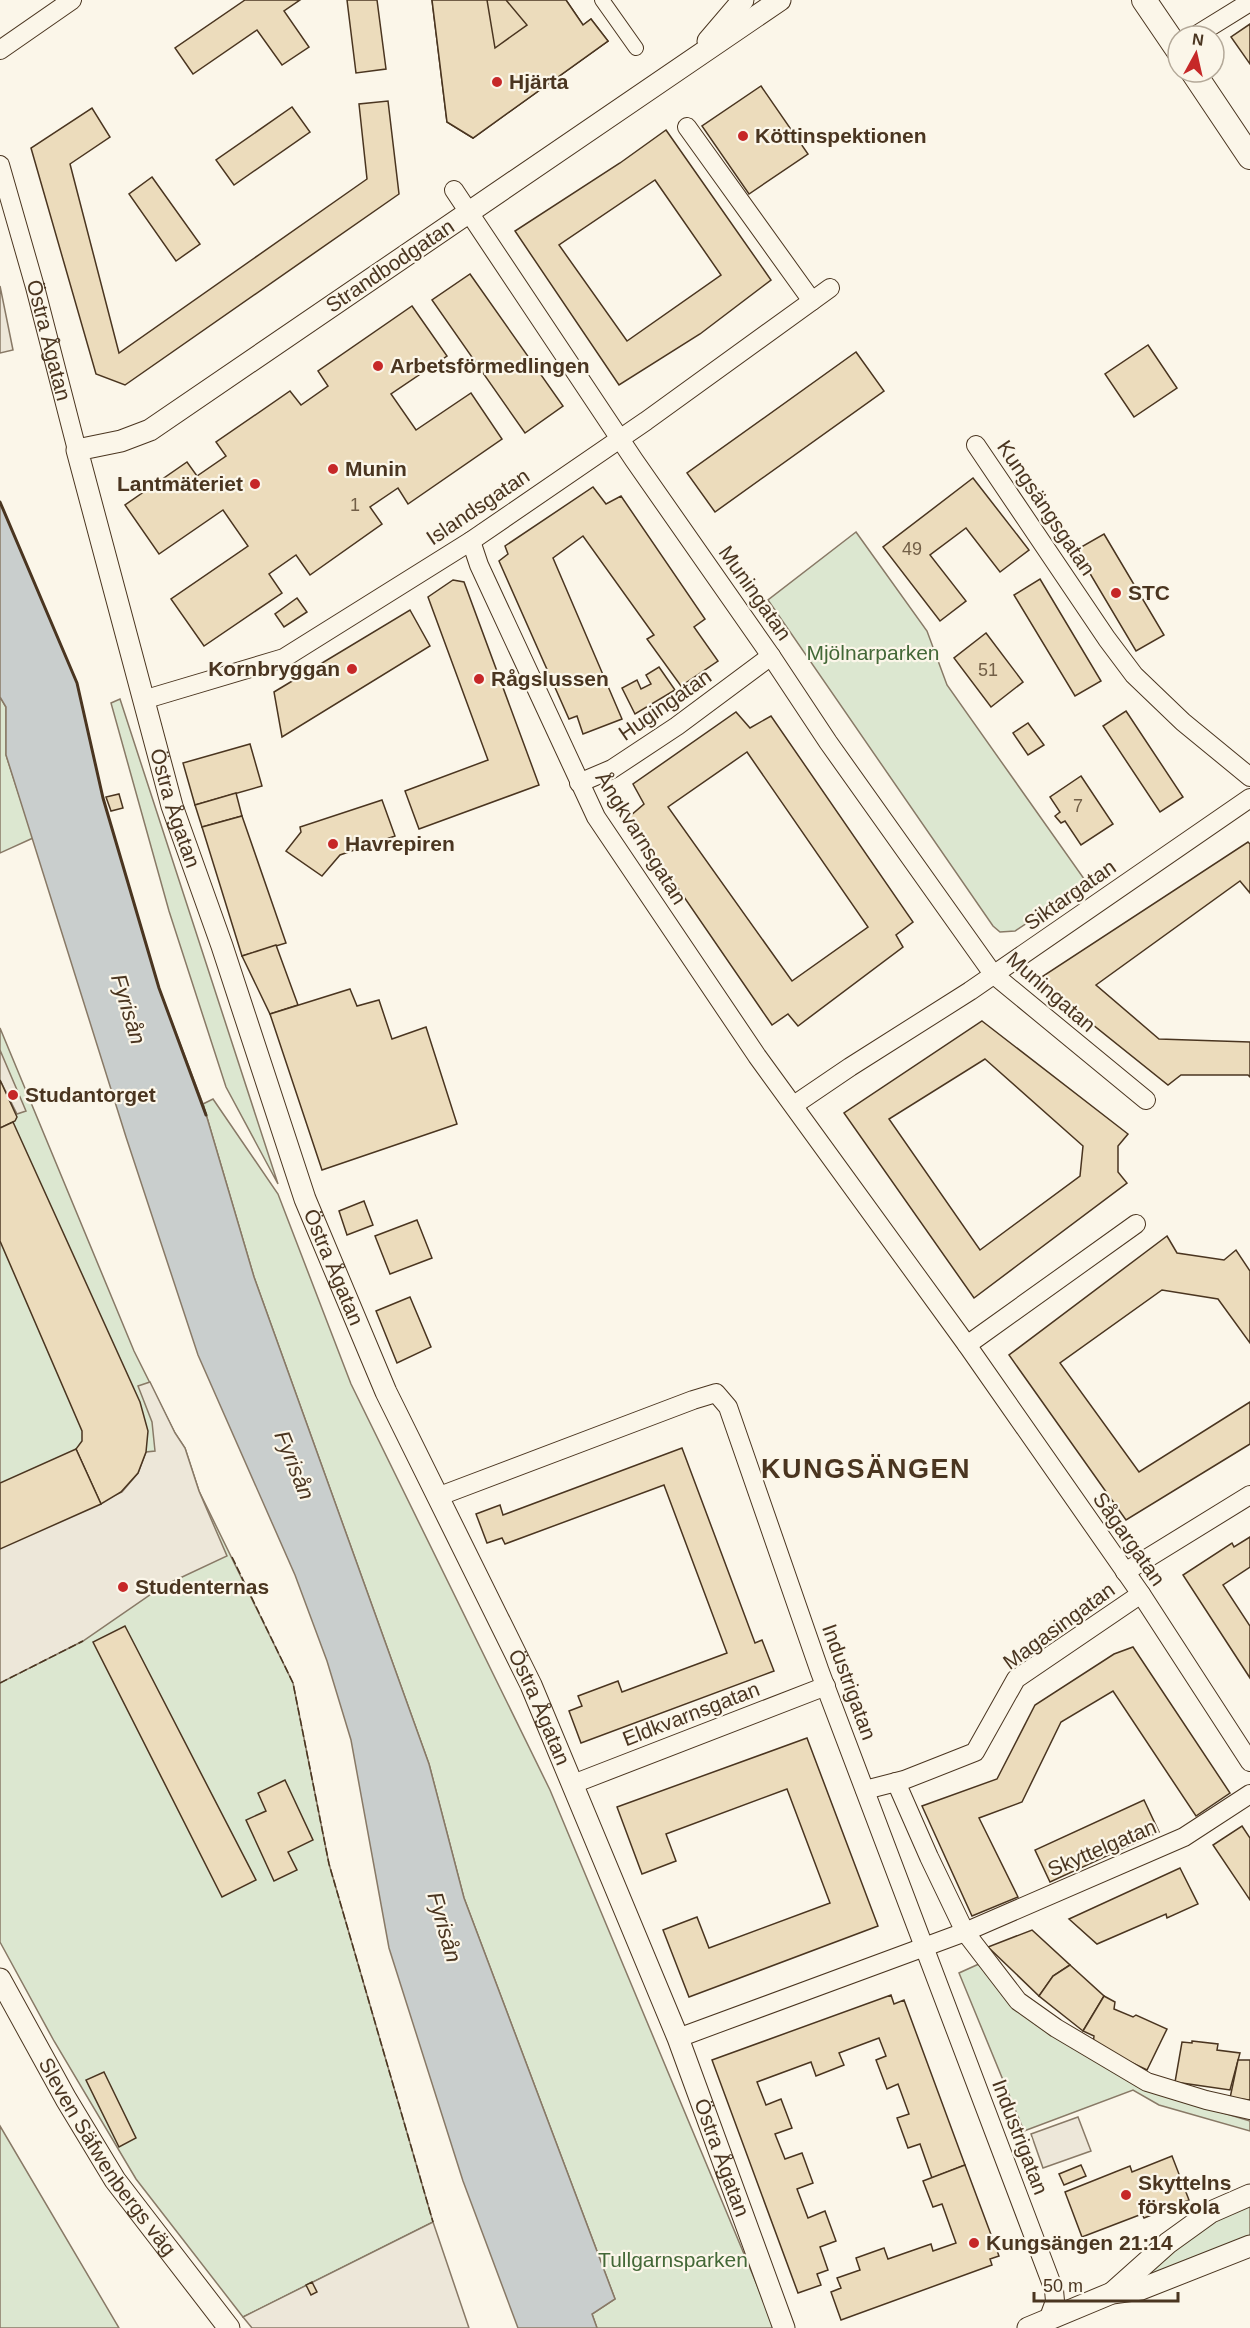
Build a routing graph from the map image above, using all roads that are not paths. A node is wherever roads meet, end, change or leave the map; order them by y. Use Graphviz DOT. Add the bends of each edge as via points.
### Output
graph roads {
  1 [pos="72,0"];
  2 [pos="602,0"];
  3 [pos="743,0"];
  4 [pos="780,0"];
  5 [pos="1144,0"];
  6 [pos="1250,2"];
  7 [pos="1215,24"];
  8 [pos="1166,26"];
  9 [pos="636,48"];
  10 [pos="0,50"];
  11 [pos="693,59"];
  12 [pos="1201,84"];
  13 [pos="687,127"];
  14 [pos="1250,157"];
  15 [pos="0,165"];
  16 [pos="454,190"];
  17 [pos="468,213"];
  18 [pos="830,288"];
  19 [pos="812,301"];
  20 [pos="621,437"];
  21 [pos="976,445"];
  22 [pos="77,450"];
  23 [pos="471,541"];
  24 [pos="771,656"];
  25 [pos="143,700"];
  26 [pos="1250,777"];
  27 [pos="579,783"];
  28 [pos="1250,798"];
  29 [pos="993,974"];
  30 [pos="1146,1100"];
  31 [pos="794,1106"];
  32 [pos="1136,1224"];
  33 [pos="967,1345"];
  34 [pos="1250,1495"];
  35 [pos="437,1497"];
  36 [pos="1125,1572"];
  37 [pos="1141,1594"];
  38 [pos="826,1686"];
  39 [pos="1250,1762"];
  40 [pos="896,1782"];
  41 [pos="573,1784"];
  42 [pos="865,1790"];
  43 [pos="1250,1794"];
  44 [pos="965,1932"];
  45 [pos="924,1945"];
  46 [pos="0,1978"];
  47 [pos="678,2038"];
  48 [pos="1250,2109"];
  49 [pos="1250,2195"];
  50 [pos="1250,2246"];
  51 [pos="1045,2267"];
  52 [pos="1104,2297"];
  53 [pos="1048,2320"];
  54 [pos="229,2328"];
  55 [pos="784,2328"];
  56 [pos="1028,2328"];
  1 -- 10 [label="street"];
  2 -- 9 [label="street"];
  3 -- 11 [label="street, Strandbodgatan"];
  4 -- 11 [label="street, Strandbodgatan"];
  5 -- 8 [label="main road"];
  6 -- 7 [label="street"];
  11 -- 17 [label="street, Strandbodgatan"];
  12 -- 14 [label="main road"];
  13 -- 19 [label="street"];
  15 -- 22 [label="street, Östra Ågatan"];
  16 -- 17 [label="street, Muningatan"];
  17 -- 20 [label="street, Muningatan"];
  17 -- 22 [label="street, Strandbodgatan" via="150,430"];
  18 -- 19 [label="street, Islandsgatan"];
  19 -- 20 [label="street, Islandsgatan"];
  20 -- 23 [label="street, Islandsgatan"];
  20 -- 24 [label="street, Muningatan"];
  21 -- 26 [label="street, Kungsängsgatan" via="1134,675"];
  22 -- 25 [label="street, Östra Ågatan"];
  23 -- 25 [label="street, Islandsgatan" via="284,658"];
  23 -- 27 [label="street, Ångkvarnsgatan"];
  24 -- 27 [label="street, Hugingatan" via="612,769"];
  24 -- 29 [label="street, Muningatan"];
  25 -- 35 [label="street, Östra Ågatan" via="172,806 305,1199 386,1392"];
  27 -- 31 [label="street, Ångkvarnsgatan" via="596,817"];
  28 -- 29 [label="street, Siktargatan"];
  29 -- 30 [label="street, Muningatan"];
  29 -- 31 [label="street, Siktargatan"];
  31 -- 33 [label="street, Sågargatan"];
  32 -- 33 [label="street"];
  33 -- 36 [label="street, Sågargatan"];
  34 -- 36 [label="street"];
  35 -- 38 [label="street, Industrigatan" via="716,1393 728,1407"];
  35 -- 41 [label="street, Östra Ågatan" via="531,1685"];
  36 -- 37 [label="street, Sågargatan"];
  37 -- 39 [label="street, Sågargatan"];
  37 -- 40 [label="street, Magasingatan" via="1016,1679 975,1752"];
  38 -- 41 [label="street, Eldkvarnsgatan"];
  38 -- 42 [label="street, Industrigatan"];
  40 -- 42 [label="street, Magasingatan"];
  40 -- 44 [label="street"];
  41 -- 47 [label="street, Östra Ågatan"];
  42 -- 45 [label="street, Industrigatan"];
  43 -- 44 [label="street, Skyttelgatan" via="1184,1837"];
  44 -- 45 [label="street, Skyttelgatan"];
  44 -- 48 [label="street" via="1018,2001 1056,2028 1147,2082"];
  45 -- 47 [label="street, Skyttelgatan"];
  45 -- 51 [label="street, Industrigatan"];
  46 -- 54 [label="street, Sleven Säfwenbergs väg" via="66,2099 116,2180"];
  47 -- 55 [label="street, Östra Ågatan"];
  49 -- 52 [label="street" via="1211,2212"];
  50 -- 52 [label="street" via="1141,2289"];
  51 -- 52 [label="street" via="1068,2296"];
  51 -- 53 [label="street" via="1055,2296"];
  52 -- 53 [label="street"];
  53 -- 56 [label="street"];
}
